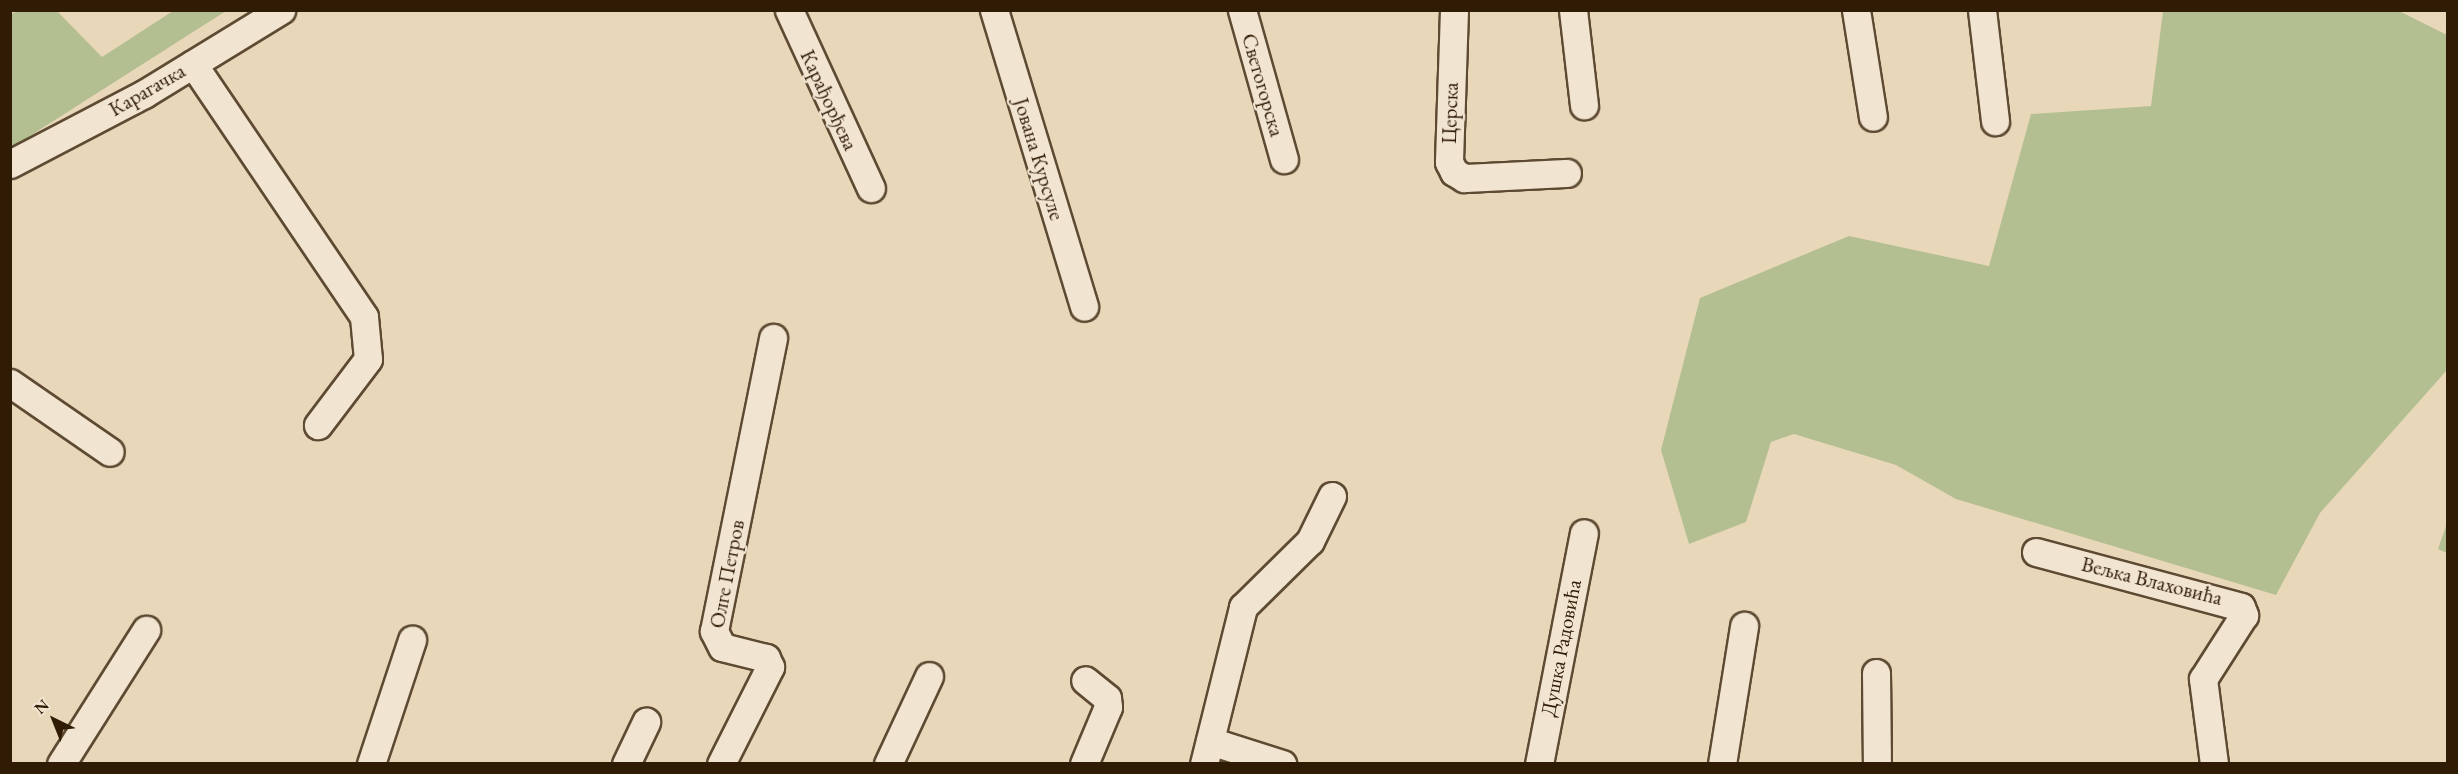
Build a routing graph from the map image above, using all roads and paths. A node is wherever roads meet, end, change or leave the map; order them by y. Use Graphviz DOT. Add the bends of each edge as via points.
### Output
graph roads {
  1 [pos="281,10"];
  2 [pos="789,10"];
  3 [pos="994,10"];
  4 [pos="1242,10"];
  5 [pos="1454,10"];
  6 [pos="1573,10"];
  7 [pos="1856,10"];
  8 [pos="1982,10"];
  9 [pos="193,64"];
  10 [pos="1584,105"];
  11 [pos="1873,117"];
  12 [pos="1995,121"];
  13 [pos="1284,159"];
  14 [pos="10,164"];
  15 [pos="1567,173"];
  16 [pos="871,188"];
  17 [pos="1084,308"];
  18 [pos="773,338"];
  19 [pos="10,383"];
  20 [pos="318,425"];
  21 [pos="110,452"];
  22 [pos="1332,495"];
  23 [pos="1584,533"];
  24 [pos="2036,552"];
  25 [pos="1744,626"];
  26 [pos="146,630"];
  27 [pos="412,640"];
  28 [pos="1876,673"];
  29 [pos="929,676"];
  30 [pos="1084,680"];
  31 [pos="646,722"];
  32 [pos="1207,752"];
  33 [pos="61,764"];
  34 [pos="371,764"];
  35 [pos="626,764"];
  36 [pos="721,764"];
  37 [pos="888,764"];
  38 [pos="1084,764"];
  39 [pos="1282,764"];
  40 [pos="1539,764"];
  41 [pos="1722,764"];
  42 [pos="1877,764"];
  43 [pos="2214,764"];
  1 -- 9 [label="street, Карагачка"];
  2 -- 16 [label="street, Карађорђева"];
  3 -- 17 [label="street, Јована Курсуле"];
  4 -- 13 [label="street, Светогорска"];
  5 -- 15 [label="street, Церска" via="1449,162 1454,172 1464,178"];
  6 -- 10 [label="street"];
  7 -- 11 [label="street"];
  8 -- 12 [label="street"];
  9 -- 14 [label="street, Карагачка"];
  9 -- 20 [label="street" via="364,317 368,359"];
  18 -- 36 [label="street, Олге Петров" via="714,631 722,647 766,658 770,667"];
  19 -- 21 [label="street"];
  22 -- 32 [label="street" via="1310,541 1243,607"];
  23 -- 40 [label="street, Душка Радовића"];
  24 -- 43 [label="street, Вељка Влаховића" via="2241,607 2244,615 2203,679"];
  25 -- 41 [label="street"];
  26 -- 33 [label="street"];
  27 -- 34 [label="street"];
  28 -- 42 [label="street"];
  29 -- 37 [label="street"];
  30 -- 38 [label="street" via="1107,698 1108,707"];
  31 -- 35 [label="street"];
  32 -- 39 [label="street"];
}
